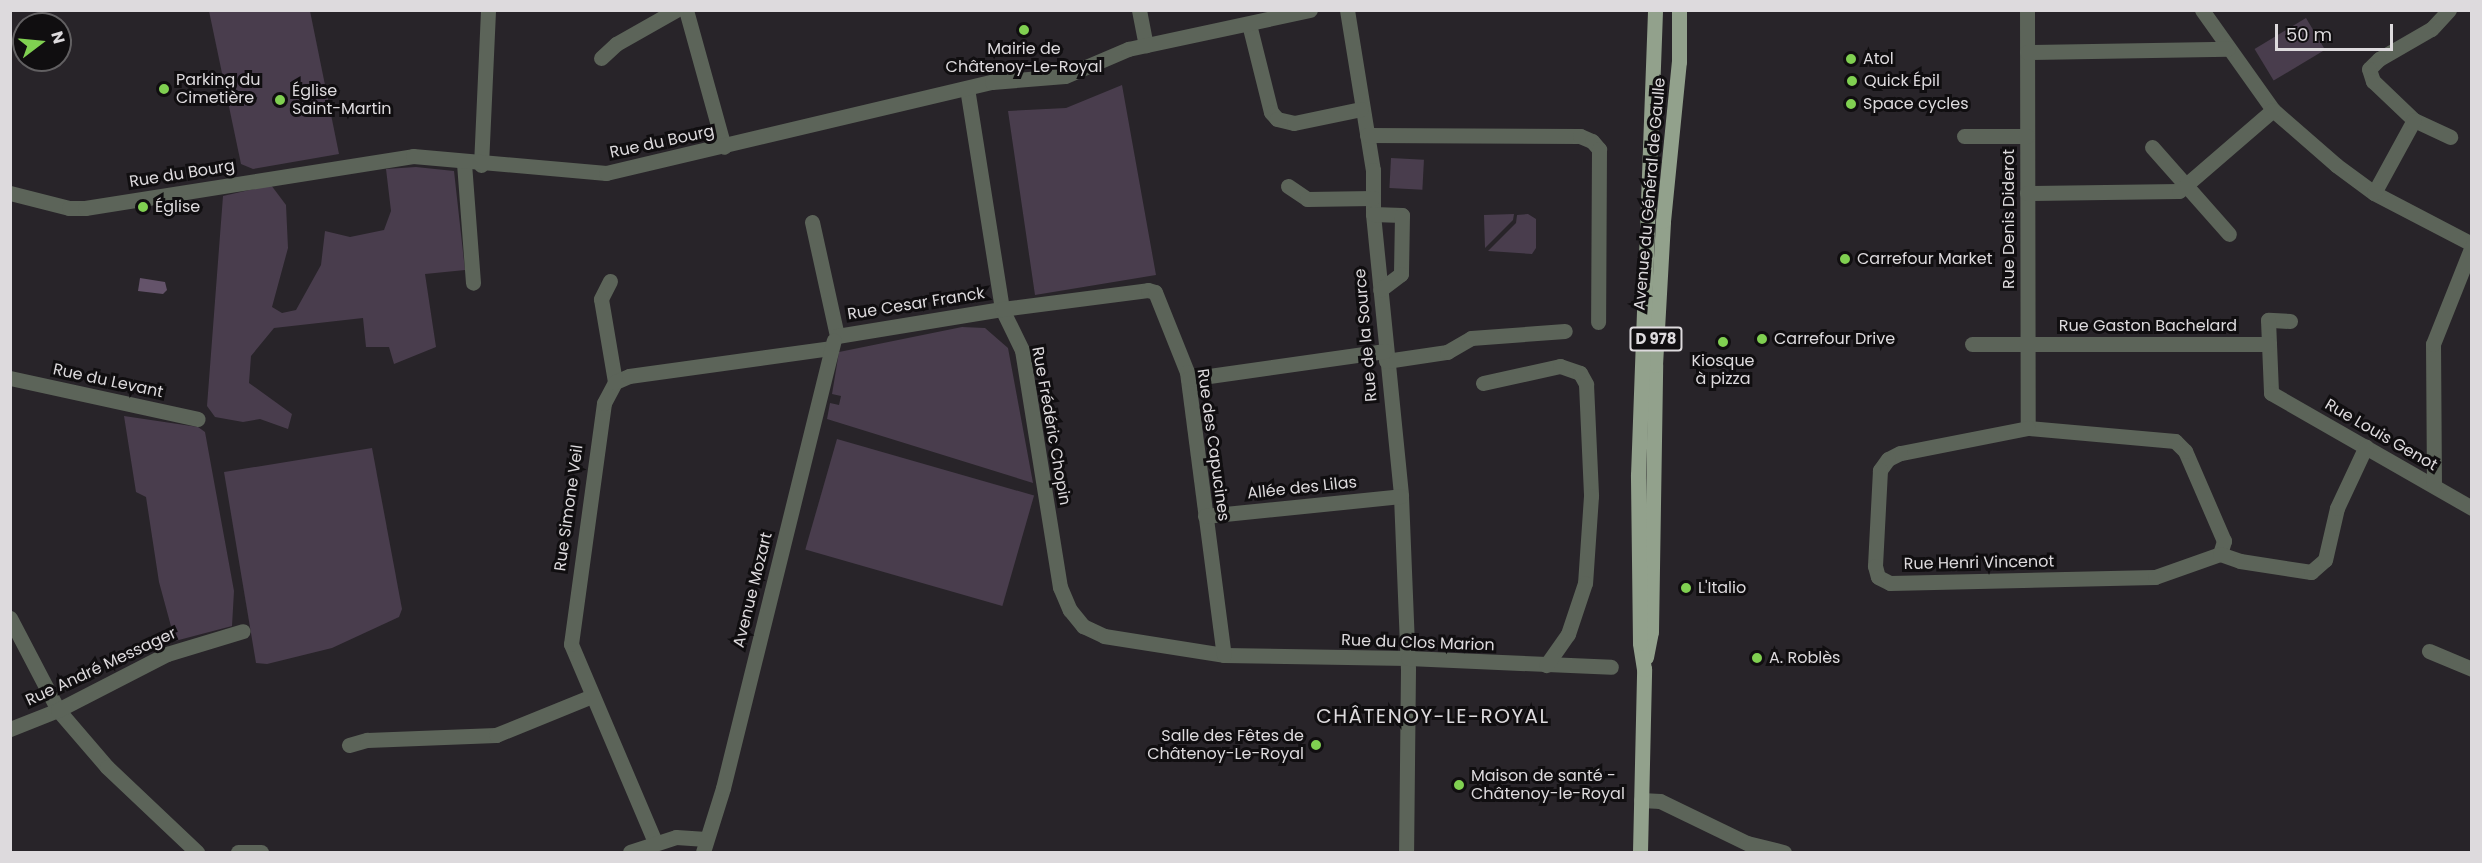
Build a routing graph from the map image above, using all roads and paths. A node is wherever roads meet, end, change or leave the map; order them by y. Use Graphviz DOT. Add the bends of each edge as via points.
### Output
graph roads {
  1 [pos="488,10"];
  2 [pos="676,10"];
  3 [pos="686,10"];
  4 [pos="1140,10"];
  5 [pos="1310,10"];
  6 [pos="1347,10"];
  7 [pos="1655,10"];
  8 [pos="1679,10"];
  9 [pos="2027,10"];
  10 [pos="2202,10"];
  11 [pos="2449,10"];
  12 [pos="1249,24"];
  13 [pos="1146,45"];
  14 [pos="2228,49"];
  15 [pos="2027,52"];
  16 [pos="601,58"];
  17 [pos="967,88"];
  18 [pos="1361,109"];
  19 [pos="2273,110"];
  20 [pos="2414,120"];
  21 [pos="1367,135"];
  22 [pos="1964,136"];
  23 [pos="2027,136"];
  24 [pos="2450,137"];
  25 [pos="724,147"];
  26 [pos="2152,147"];
  27 [pos="464,163"];
  28 [pos="481,165"];
  29 [pos="1288,186"];
  30 [pos="2187,187"];
  31 [pos="10,193"];
  32 [pos="2027,193"];
  33 [pos="2374,193"];
  34 [pos="1373,198"];
  35 [pos="1373,214"];
  36 [pos="812,222"];
  37 [pos="2229,234"];
  38 [pos="2472,245"];
  39 [pos="610,281"];
  40 [pos="473,283"];
  41 [pos="1380,290"];
  42 [pos="1002,309"];
  43 [pos="2290,321"];
  44 [pos="1598,322"];
  45 [pos="1565,331"];
  46 [pos="833,342"];
  47 [pos="1972,344"];
  48 [pos="2028,344"];
  49 [pos="2269,344"];
  50 [pos="1385,356"];
  51 [pos="10,378"];
  52 [pos="1188,379"];
  53 [pos="615,382"];
  54 [pos="1483,383"];
  55 [pos="198,419"];
  56 [pos="2028,428"];
  57 [pos="2367,446"];
  58 [pos="2434,486"];
  59 [pos="1401,496"];
  60 [pos="2472,508"];
  61 [pos="1205,516"];
  62 [pos="2220,554"];
  63 [pos="10,618"];
  64 [pos="243,631"];
  65 [pos="2430,651"];
  66 [pos="1224,655"];
  67 [pos="1408,658"];
  68 [pos="1546,665"];
  69 [pos="1611,668"];
  70 [pos="1644,669"];
  71 [pos="2472,669"];
  72 [pos="592,696"];
  73 [pos="58,710"];
  74 [pos="10,729"];
  75 [pos="349,745"];
  76 [pos="1641,800"];
  77 [pos="655,842"];
  78 [pos="704,846"];
  79 [pos="188,849"];
  80 [pos="238,852"];
  81 [pos="261,852"];
  82 [pos="630,852"];
  83 [pos="1406,852"];
  84 [pos="1640,852"];
  85 [pos="1784,852"];
  1 -- 28 [label="street"];
  2 -- 16 [label="street" via="616,44"];
  3 -- 25 [label="street"];
  4 -- 13 [label="street"];
  5 -- 12 [label="street, Rue du Bourg"];
  6 -- 18 [label="street, Rue de la Source"];
  7 -- 70 [label="main road, Avenue du Général de Gaulle / D 978" via="1638,474 1640,643"];
  8 -- 70 [label="main road, Avenue du Général de Gaulle / D 978" via="1678,74 1663,221 1655,365 1652,632"];
  9 -- 15 [label="street, Rue Denis Diderot"];
  10 -- 14 [label="street"];
  11 -- 20 [label="street" via="2431,29 2369,69 2373,81"];
  12 -- 13 [label="street, Rue du Bourg"];
  12 -- 18 [label="street" via="1271,112 1277,118 1294,123"];
  13 -- 17 [label="street, Rue du Bourg" via="1076,73"];
  14 -- 15 [label="street"];
  14 -- 19 [label="street"];
  15 -- 23 [label="street, Rue Denis Diderot"];
  17 -- 25 [label="street, Rue du Bourg"];
  17 -- 42 [label="street, Rue Frédéric Chopin"];
  18 -- 21 [label="street, Rue de la Source"];
  19 -- 30 [label="street"];
  19 -- 33 [label="street"];
  20 -- 24 [label="street"];
  20 -- 33 [label="street"];
  21 -- 34 [label="street, Rue de la Source"];
  21 -- 44 [label="street" via="1580,136 1599,149"];
  22 -- 23 [label="street"];
  23 -- 32 [label="street, Rue Denis Diderot"];
  25 -- 28 [label="street, Rue du Bourg" via="606,173"];
  26 -- 30 [label="street"];
  27 -- 28 [label="street, Rue du Bourg"];
  27 -- 31 [label="street, Rue du Bourg" via="413,156 85,208"];
  27 -- 40 [label="street"];
  29 -- 34 [label="street" via="1307,199"];
  30 -- 32 [label="street" via="2171,193"];
  30 -- 37 [label="street"];
  32 -- 48 [label="street, Rue Denis Diderot"];
  33 -- 38 [label="street"];
  34 -- 35 [label="street, Rue de la Source"];
  35 -- 41 [label="street, Rue de la Source"];
  35 -- 41 [label="street" via="1402,215 1401,273"];
  36 -- 46 [label="street"];
  38 -- 58 [label="street" via="2433,344"];
  39 -- 53 [label="street" via="601,300"];
  41 -- 50 [label="street, Rue de la Source"];
  42 -- 46 [label="street, Rue Cesar Franck"];
  42 -- 52 [label="street, Rue des Capucines" via="1148,290 1160,300"];
  42 -- 66 [label="street, Rue Frédéric Chopin" via="1022,350 1057,569 1070,610 1083,626 1104,636"];
  43 -- 49 [label="street" via="2268,320"];
  45 -- 50 [label="street" via="1471,338 1447,352"];
  46 -- 53 [label="street" via="628,376"];
  46 -- 78 [label="street, Avenue Mozart" via="723,788"];
  47 -- 48 [label="street, Rue Gaston Bachelard"];
  48 -- 49 [label="street, Rue Gaston Bachelard"];
  48 -- 56 [label="street, Rue Denis Diderot"];
  49 -- 57 [label="street, Rue Louis Genot" via="2271,393"];
  50 -- 52 [label="street"];
  50 -- 59 [label="street, Rue de la Source"];
  51 -- 55 [label="street, Rue du Levant"];
  52 -- 61 [label="street, Rue des Capucines"];
  53 -- 72 [label="street, Rue Simone Veil" via="604,403 570,631 571,644"];
  54 -- 68 [label="street" via="1560,366 1580,373 1586,384 1591,496 1585,583 1568,634"];
  56 -- 62 [label="street, Rue Henri Vincenot" via="2175,441 2185,451 2224,542"];
  56 -- 62 [label="street, Rue Henri Vincenot" via="1900,453 1888,459 1880,470 1875,566 1878,577 1890,583 2156,577"];
  57 -- 58 [label="street, Rue Louis Genot"];
  57 -- 62 [label="street" via="2347,481 2320,567 2300,572"];
  58 -- 60 [label="street, Rue Louis Genot" via="2441,494"];
  59 -- 61 [label="street, Allée des Lilas"];
  59 -- 67 [label="street, Rue de la Source"];
  61 -- 66 [label="street, Rue des Capucines"];
  63 -- 73 [label="street"];
  64 -- 73 [label="street, Rue André Messager" via="167,654"];
  65 -- 71 [label="street"];
  66 -- 67 [label="street, Rue du Clos Marion"];
  67 -- 68 [label="street, Rue du Clos Marion" via="1458,669"];
  67 -- 83 [label="street, Rue de la Source"];
  68 -- 69 [label="street, Rue du Clos Marion"];
  70 -- 76 [label="main road, Avenue du Général de Gaulle / D 978"];
  72 -- 75 [label="street" via="496,735 366,740"];
  72 -- 77 [label="street, Rue Simone Veil"];
  73 -- 74 [label="street, Rue André Messager"];
  73 -- 79 [label="street" via="107,767"];
  76 -- 84 [label="main road, Avenue du Général de Gaulle / D 978"];
  76 -- 85 [label="street" via="1660,801 1747,843"];
  77 -- 78 [label="street" via="676,837"];
  77 -- 82 [label="street"];
  80 -- 81 [label="street"];
}
